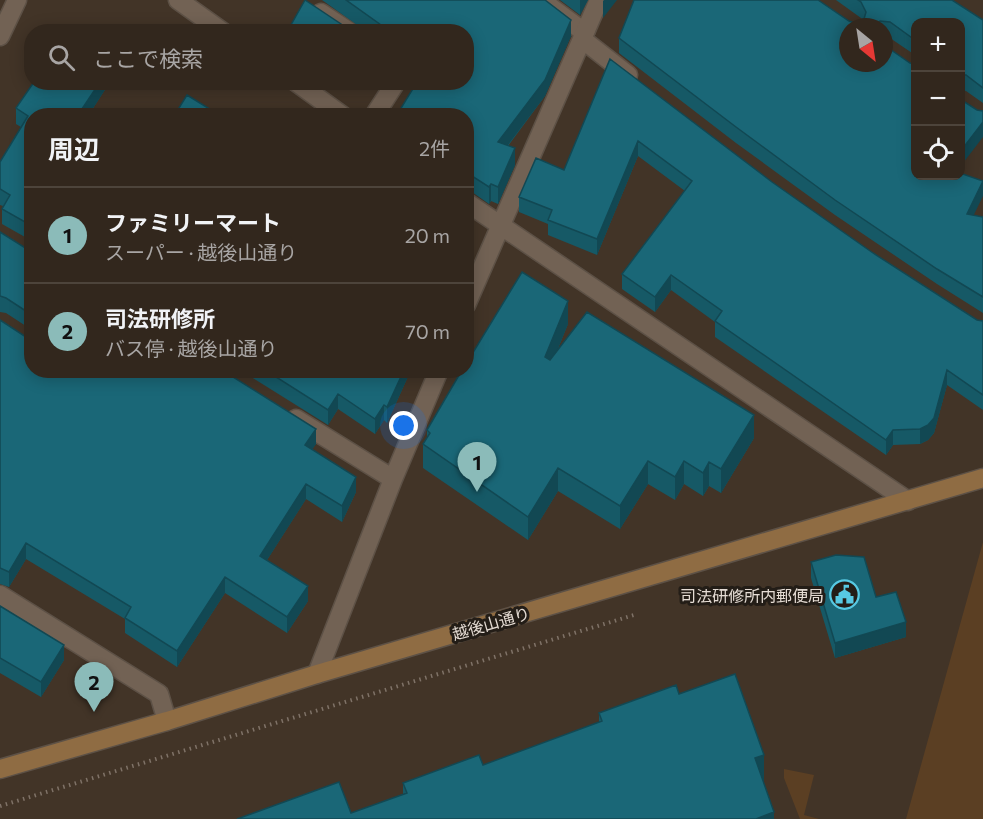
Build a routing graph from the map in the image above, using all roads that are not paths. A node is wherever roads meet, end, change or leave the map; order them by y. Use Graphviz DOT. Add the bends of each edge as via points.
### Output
graph roads {
  1 [pos="17,0"];
  2 [pos="178,0"];
  3 [pos="541,0"];
  4 [pos="599,0"];
  5 [pos="304,2"];
  6 [pos="212,24"];
  7 [pos="338,24"];
  8 [pos="584,35"];
  9 [pos="0,36"];
  10 [pos="639,83"];
  11 [pos="307,90"];
  12 [pos="391,90"];
  13 [pos="332,108"];
  14 [pos="379,108"];
  15 [pos="474,208"];
  16 [pos="500,226"];
  17 [pos="474,286"];
  18 [pos="436,378"];
  19 [pos="277,407"];
  20 [pos="983,478"];
  21 [pos="393,479"];
  22 [pos="908,501"];
  23 [pos="0,595"];
  24 [pos="317,674"];
  25 [pos="166,721"];
  26 [pos="0,769"];
  1 -- 9 [label="street"];
  2 -- 6 [label="street"];
  3 -- 8 [label="street"];
  4 -- 8 [label="street"];
  5 -- 7 [label="street"];
  8 -- 10 [label="street"];
  8 -- 16 [label="street"];
  11 -- 13 [label="street"];
  12 -- 14 [label="street"];
  15 -- 16 [label="street"];
  16 -- 17 [label="street"];
  16 -- 22 [label="street"];
  18 -- 21 [label="street"];
  19 -- 21 [label="street"];
  20 -- 22 [label="street, 越後山通り"];
  21 -- 24 [label="street"];
  22 -- 24 [label="street, 越後山通り"];
  23 -- 25 [label="street" via="159,694"];
  24 -- 25 [label="street, 越後山通り"];
  25 -- 26 [label="street, 越後山通り"];
}
